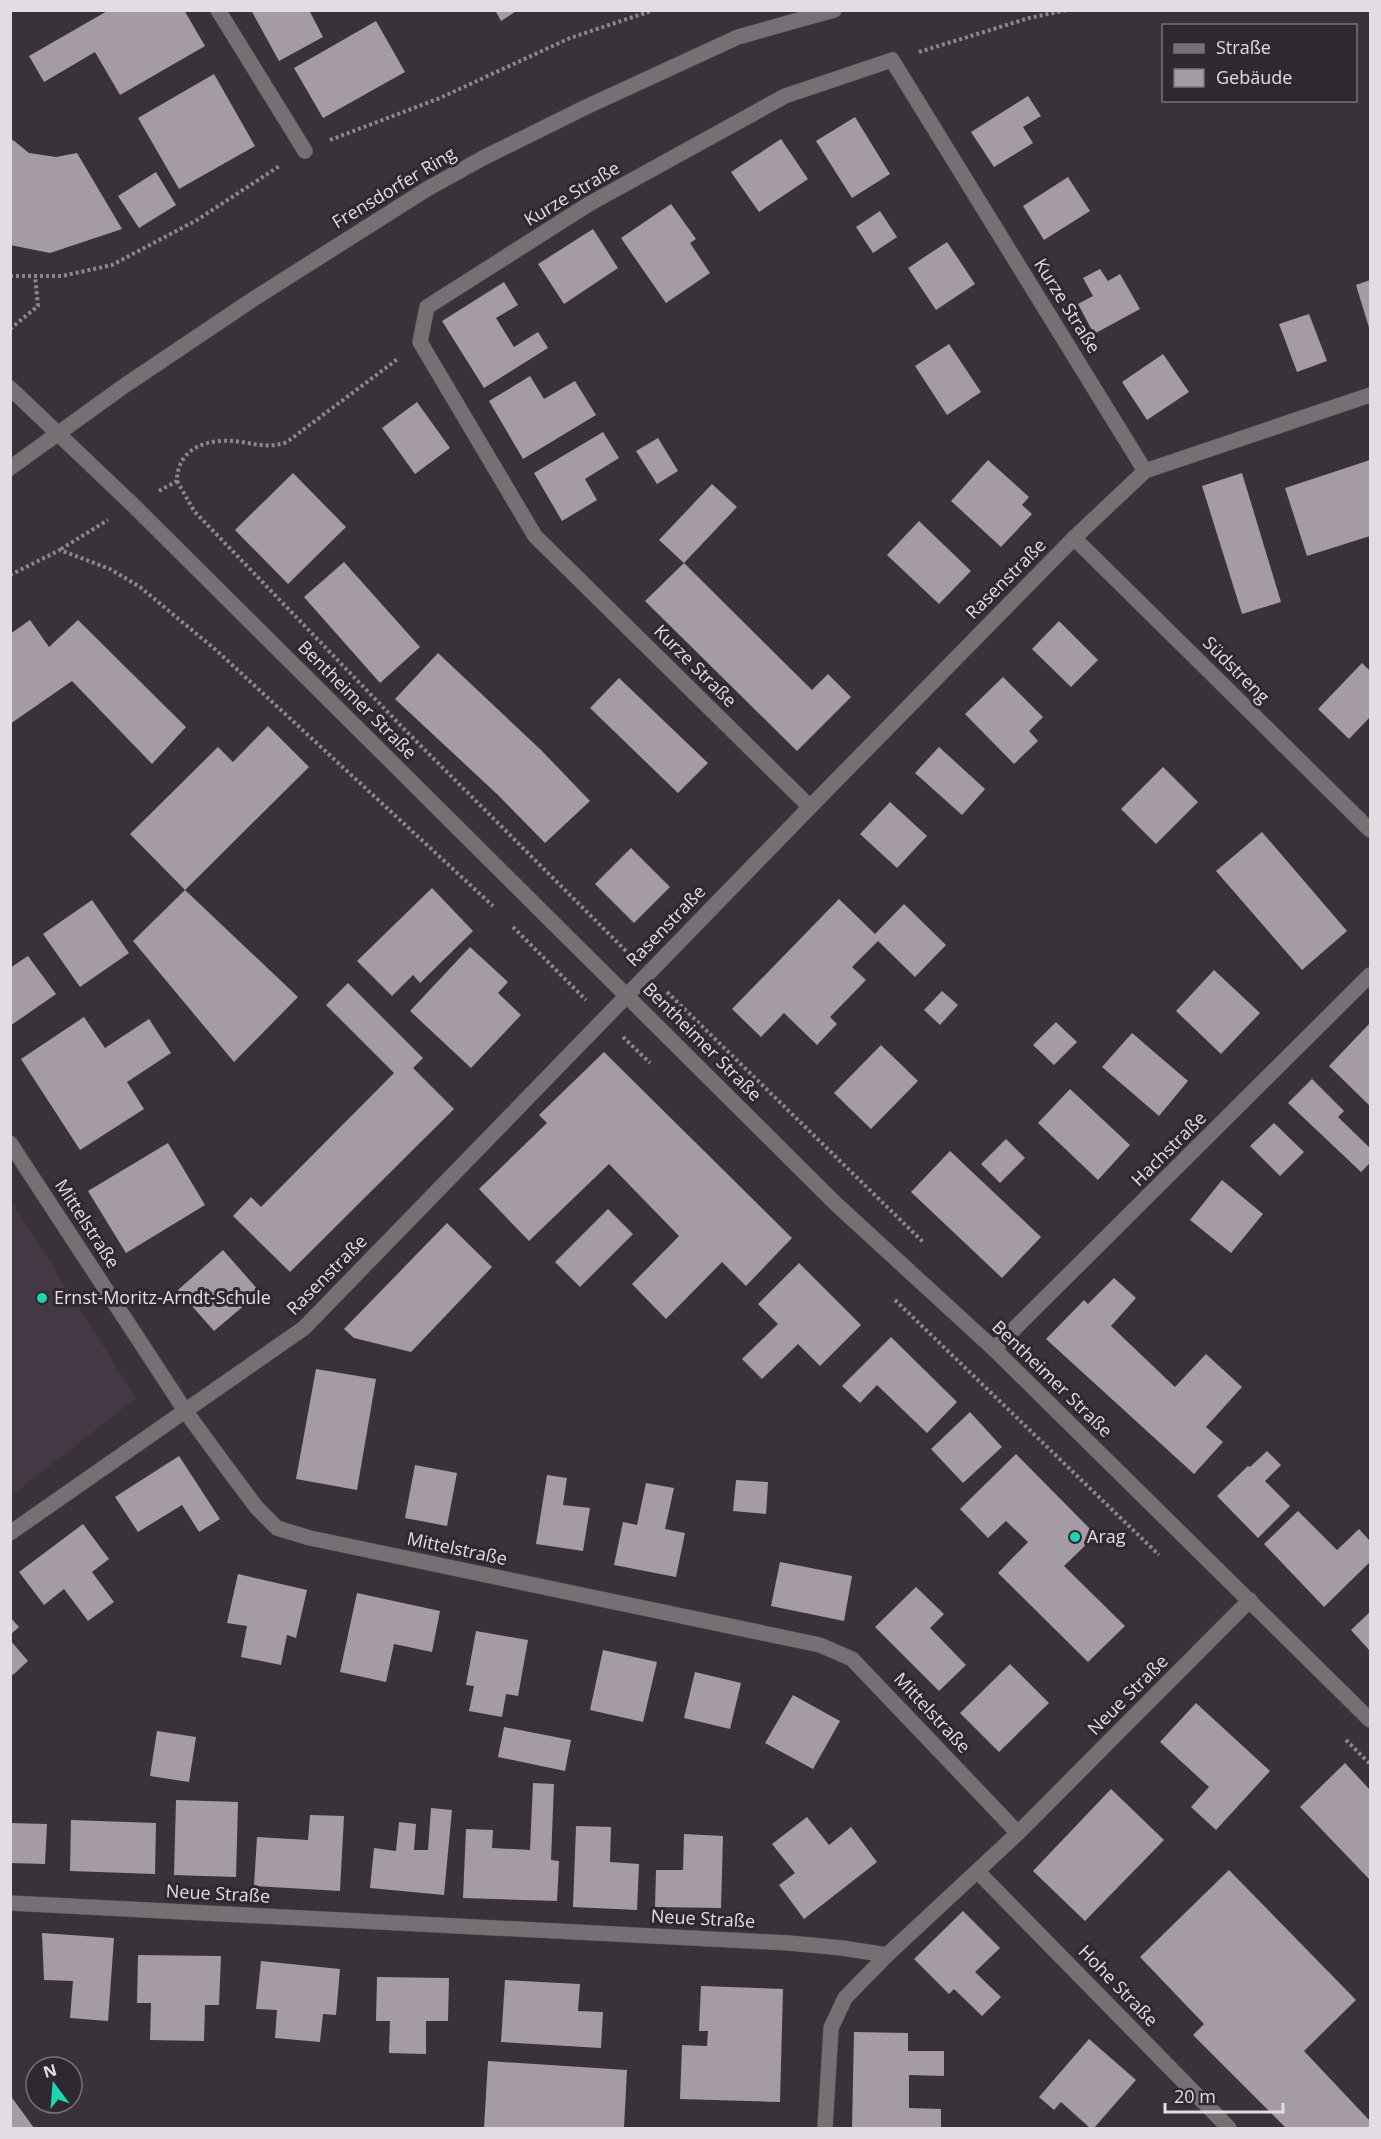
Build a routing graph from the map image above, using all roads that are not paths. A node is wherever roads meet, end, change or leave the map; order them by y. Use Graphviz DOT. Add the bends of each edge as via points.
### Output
graph roads {
  1 [pos="218,10"];
  2 [pos="834,10"];
  3 [pos="305,151"];
  4 [pos="10,388"];
  5 [pos="1371,395"];
  6 [pos="57,434"];
  7 [pos="10,468"];
  8 [pos="1145,471"];
  9 [pos="1074,538"];
  10 [pos="810,807"];
  11 [pos="1371,830"];
  12 [pos="1371,975"];
  13 [pos="627,995"];
  14 [pos="10,1143"];
  15 [pos="994,1349"];
  16 [pos="186,1412"];
  17 [pos="10,1533"];
  18 [pos="1250,1600"];
  19 [pos="1371,1720"];
  20 [pos="1018,1833"];
  21 [pos="978,1872"];
  22 [pos="10,1903"];
  23 [pos="887,1955"];
  24 [pos="825,2128"];
  25 [pos="1230,2128"];
  1 -- 3 [label="street"];
  2 -- 6 [label="street, Frensdorfer Ring" via="738,37 483,158 255,298"];
  4 -- 6 [label="street, Bentheimer Straße"];
  5 -- 8 [label="street, Rasenstraße"];
  6 -- 7 [label="street, Frensdorfer Ring"];
  6 -- 13 [label="street, Bentheimer Straße"];
  8 -- 9 [label="street, Rasenstraße"];
  8 -- 10 [label="street, Kurze Straße" via="892,60 785,96 588,204 427,308 420,342 535,536"];
  9 -- 10 [label="street, Rasenstraße"];
  9 -- 11 [label="street, Südstreng"];
  10 -- 13 [label="street, Rasenstraße"];
  12 -- 15 [label="street, Hachstraße"];
  13 -- 15 [label="street, Bentheimer Straße" via="836,1204"];
  13 -- 16 [label="street, Rasenstraße" via="304,1328"];
  14 -- 16 [label="street, Mittelstraße"];
  15 -- 18 [label="street, Bentheimer Straße"];
  16 -- 17 [label="street, Rasenstraße"];
  16 -- 20 [label="street, Mittelstraße" via="257,1508 277,1528 820,1645 852,1659"];
  18 -- 19 [label="street, Bentheimer Straße"];
  18 -- 20 [label="street, Neue Straße"];
  20 -- 21 [label="street, Neue Straße"];
  21 -- 23 [label="street, Neue Straße"];
  21 -- 25 [label="street, Hohe Straße"];
  22 -- 23 [label="street, Neue Straße" via="789,1943"];
  23 -- 24 [label="street" via="845,1998 831,2028"];
}
